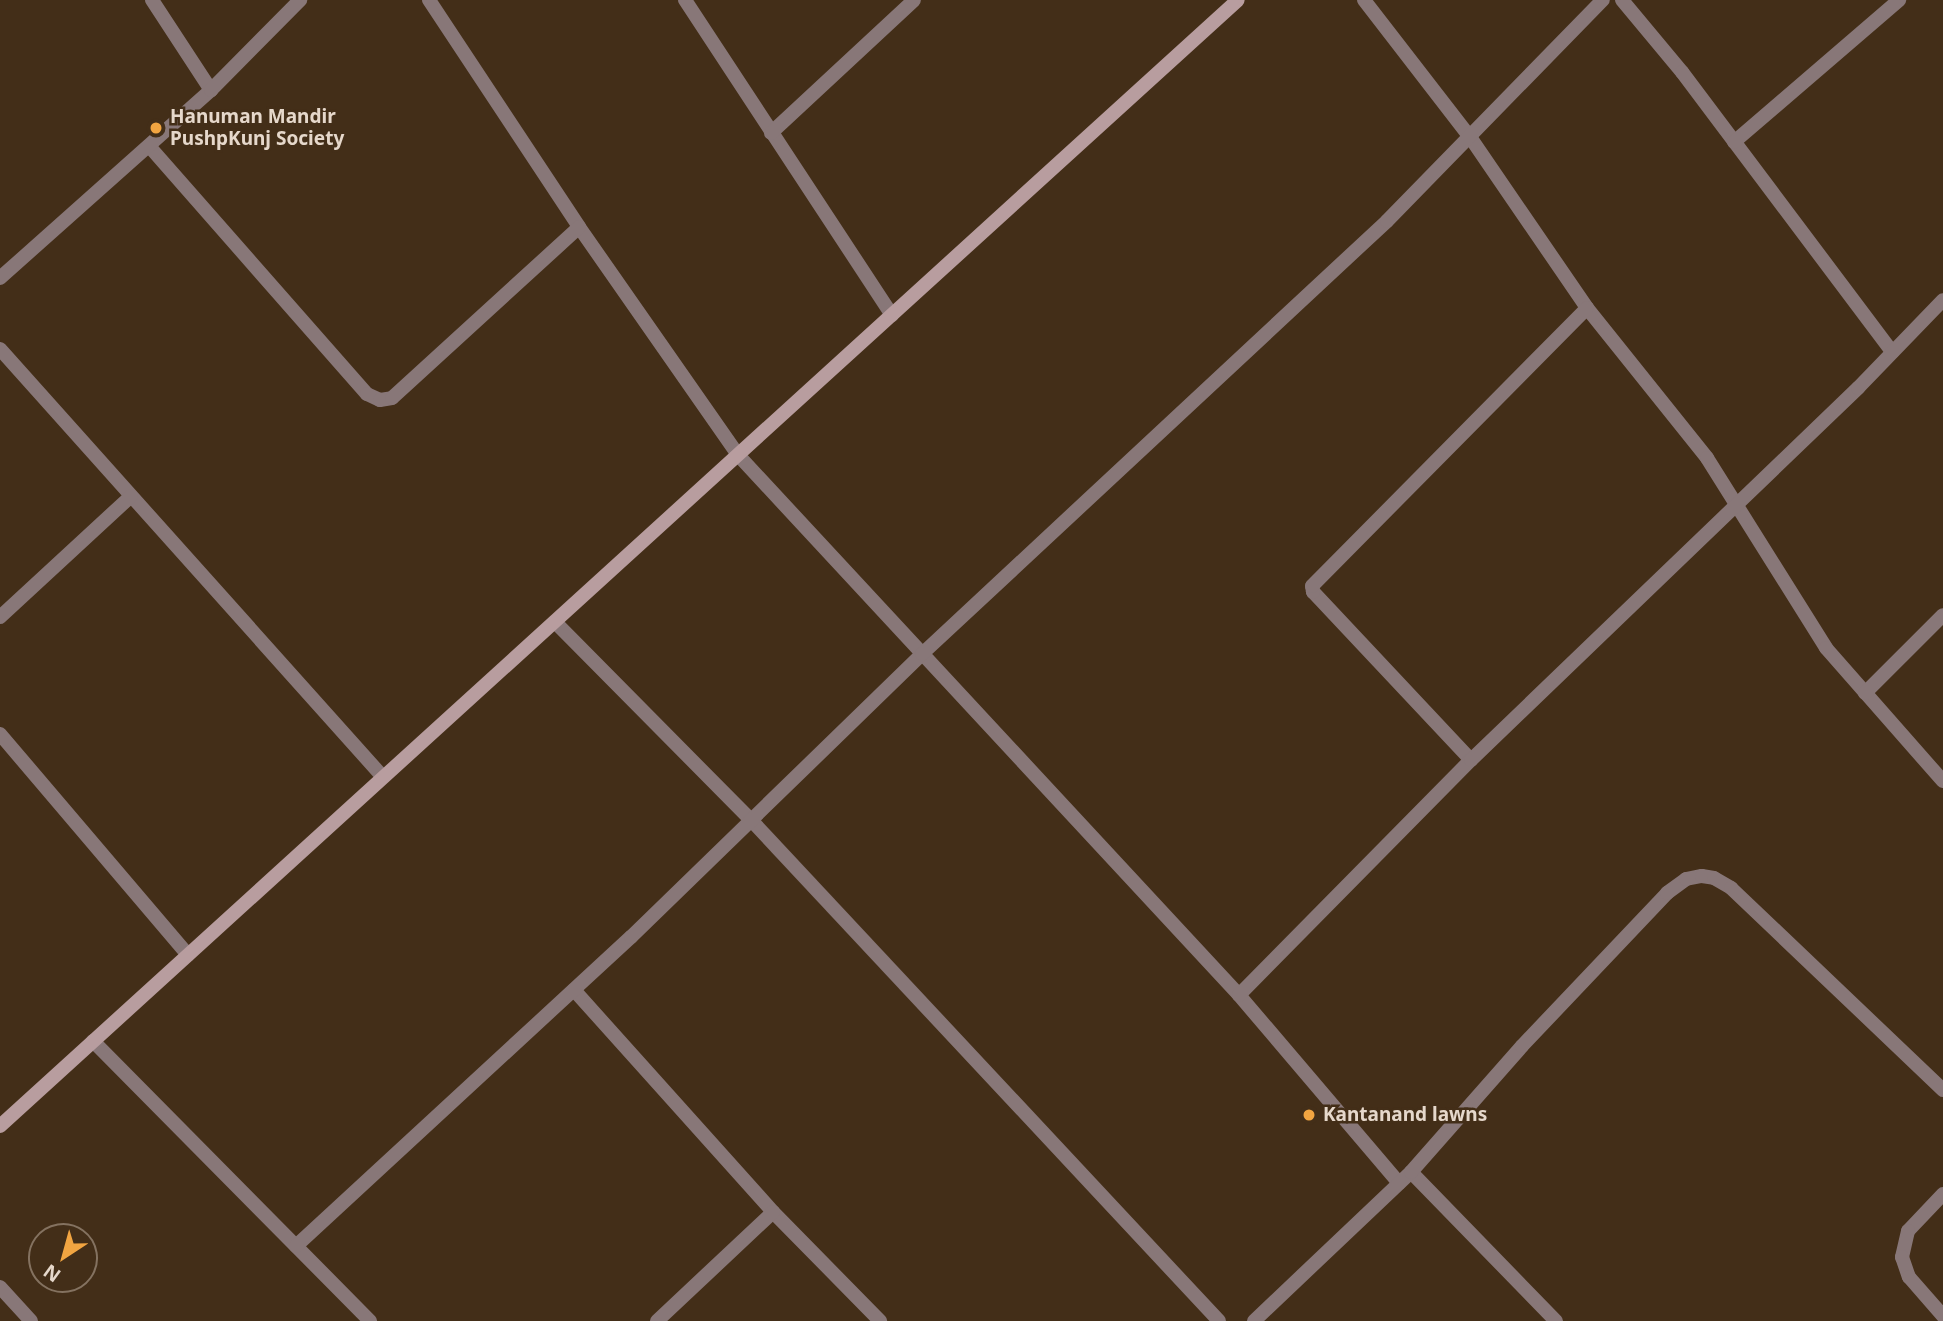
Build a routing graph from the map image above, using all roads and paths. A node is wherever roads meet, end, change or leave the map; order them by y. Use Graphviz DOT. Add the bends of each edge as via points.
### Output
graph roads {
  1 [pos="152,0"];
  2 [pos="300,0"];
  3 [pos="429,0"];
  4 [pos="685,0"];
  5 [pos="914,0"];
  6 [pos="1238,0"];
  7 [pos="1364,0"];
  8 [pos="1603,0"];
  9 [pos="1622,0"];
  10 [pos="1899,0"];
  11 [pos="211,90"];
  12 [pos="771,133"];
  13 [pos="1470,137"];
  14 [pos="1734,142"];
  15 [pos="149,146"];
  16 [pos="579,227"];
  17 [pos="0,278"];
  18 [pos="1943,300"];
  19 [pos="1587,309"];
  20 [pos="892,315"];
  21 [pos="0,349"];
  22 [pos="1892,352"];
  23 [pos="739,456"];
  24 [pos="131,496"];
  25 [pos="1737,504"];
  26 [pos="1943,615"];
  27 [pos="0,617"];
  28 [pos="555,622"];
  29 [pos="922,654"];
  30 [pos="1866,693"];
  31 [pos="0,734"];
  32 [pos="1471,760"];
  33 [pos="383,777"];
  34 [pos="1943,781"];
  35 [pos="752,821"];
  36 [pos="188,955"];
  37 [pos="574,990"];
  38 [pos="1239,995"];
  39 [pos="93,1041"];
  40 [pos="1943,1090"];
  41 [pos="0,1126"];
  42 [pos="1411,1172"];
  43 [pos="1399,1183"];
  44 [pos="1943,1194"];
  45 [pos="773,1212"];
  46 [pos="296,1246"];
  47 [pos="0,1286"];
  48 [pos="1943,1317"];
  49 [pos="32,1321"];
  50 [pos="370,1321"];
  51 [pos="657,1321"];
  52 [pos="880,1321"];
  53 [pos="1219,1321"];
  54 [pos="1254,1321"];
  55 [pos="1556,1321"];
  1 -- 11 [label="street"];
  2 -- 11 [label="street"];
  3 -- 16 [label="street"];
  4 -- 12 [label="street"];
  5 -- 12 [label="street"];
  6 -- 20 [label="street"];
  7 -- 13 [label="street"];
  8 -- 13 [label="street"];
  9 -- 14 [label="street"];
  10 -- 14 [label="street"];
  11 -- 15 [label="street"];
  12 -- 20 [label="street"];
  13 -- 19 [label="street"];
  13 -- 29 [label="street" via="1387,221"];
  14 -- 22 [label="street"];
  15 -- 16 [label="street" via="367,394 380,400 393,398"];
  15 -- 17 [label="street"];
  16 -- 23 [label="street"];
  18 -- 22 [label="street"];
  19 -- 25 [label="street" via="1707,458"];
  19 -- 32 [label="street" via="1311,586"];
  20 -- 23 [label="street"];
  21 -- 24 [label="street"];
  22 -- 25 [label="street"];
  23 -- 28 [label="street"];
  23 -- 29 [label="street"];
  24 -- 27 [label="street"];
  24 -- 33 [label="street"];
  25 -- 30 [label="street" via="1826,648"];
  25 -- 32 [label="street"];
  26 -- 30 [label="street"];
  28 -- 33 [label="street"];
  28 -- 35 [label="street"];
  29 -- 35 [label="street"];
  29 -- 38 [label="street"];
  30 -- 34 [label="street"];
  31 -- 36 [label="street"];
  32 -- 38 [label="street"];
  33 -- 36 [label="street"];
  35 -- 37 [label="street"];
  35 -- 53 [label="street"];
  36 -- 39 [label="street"];
  37 -- 45 [label="street"];
  37 -- 46 [label="street"];
  38 -- 43 [label="street"];
  39 -- 41 [label="street"];
  39 -- 46 [label="street"];
  40 -- 42 [label="street" via="1731,888 1714,877 1702,876 1686,879 1667,893 1522,1045"];
  42 -- 43 [label="street"];
  42 -- 55 [label="street"];
  43 -- 54 [label="street"];
  44 -- 48 [label="street" via="1908,1231 1902,1257 1909,1277"];
  45 -- 51 [label="street"];
  45 -- 52 [label="street"];
  46 -- 50 [label="street"];
  47 -- 49 [label="street"];
}
